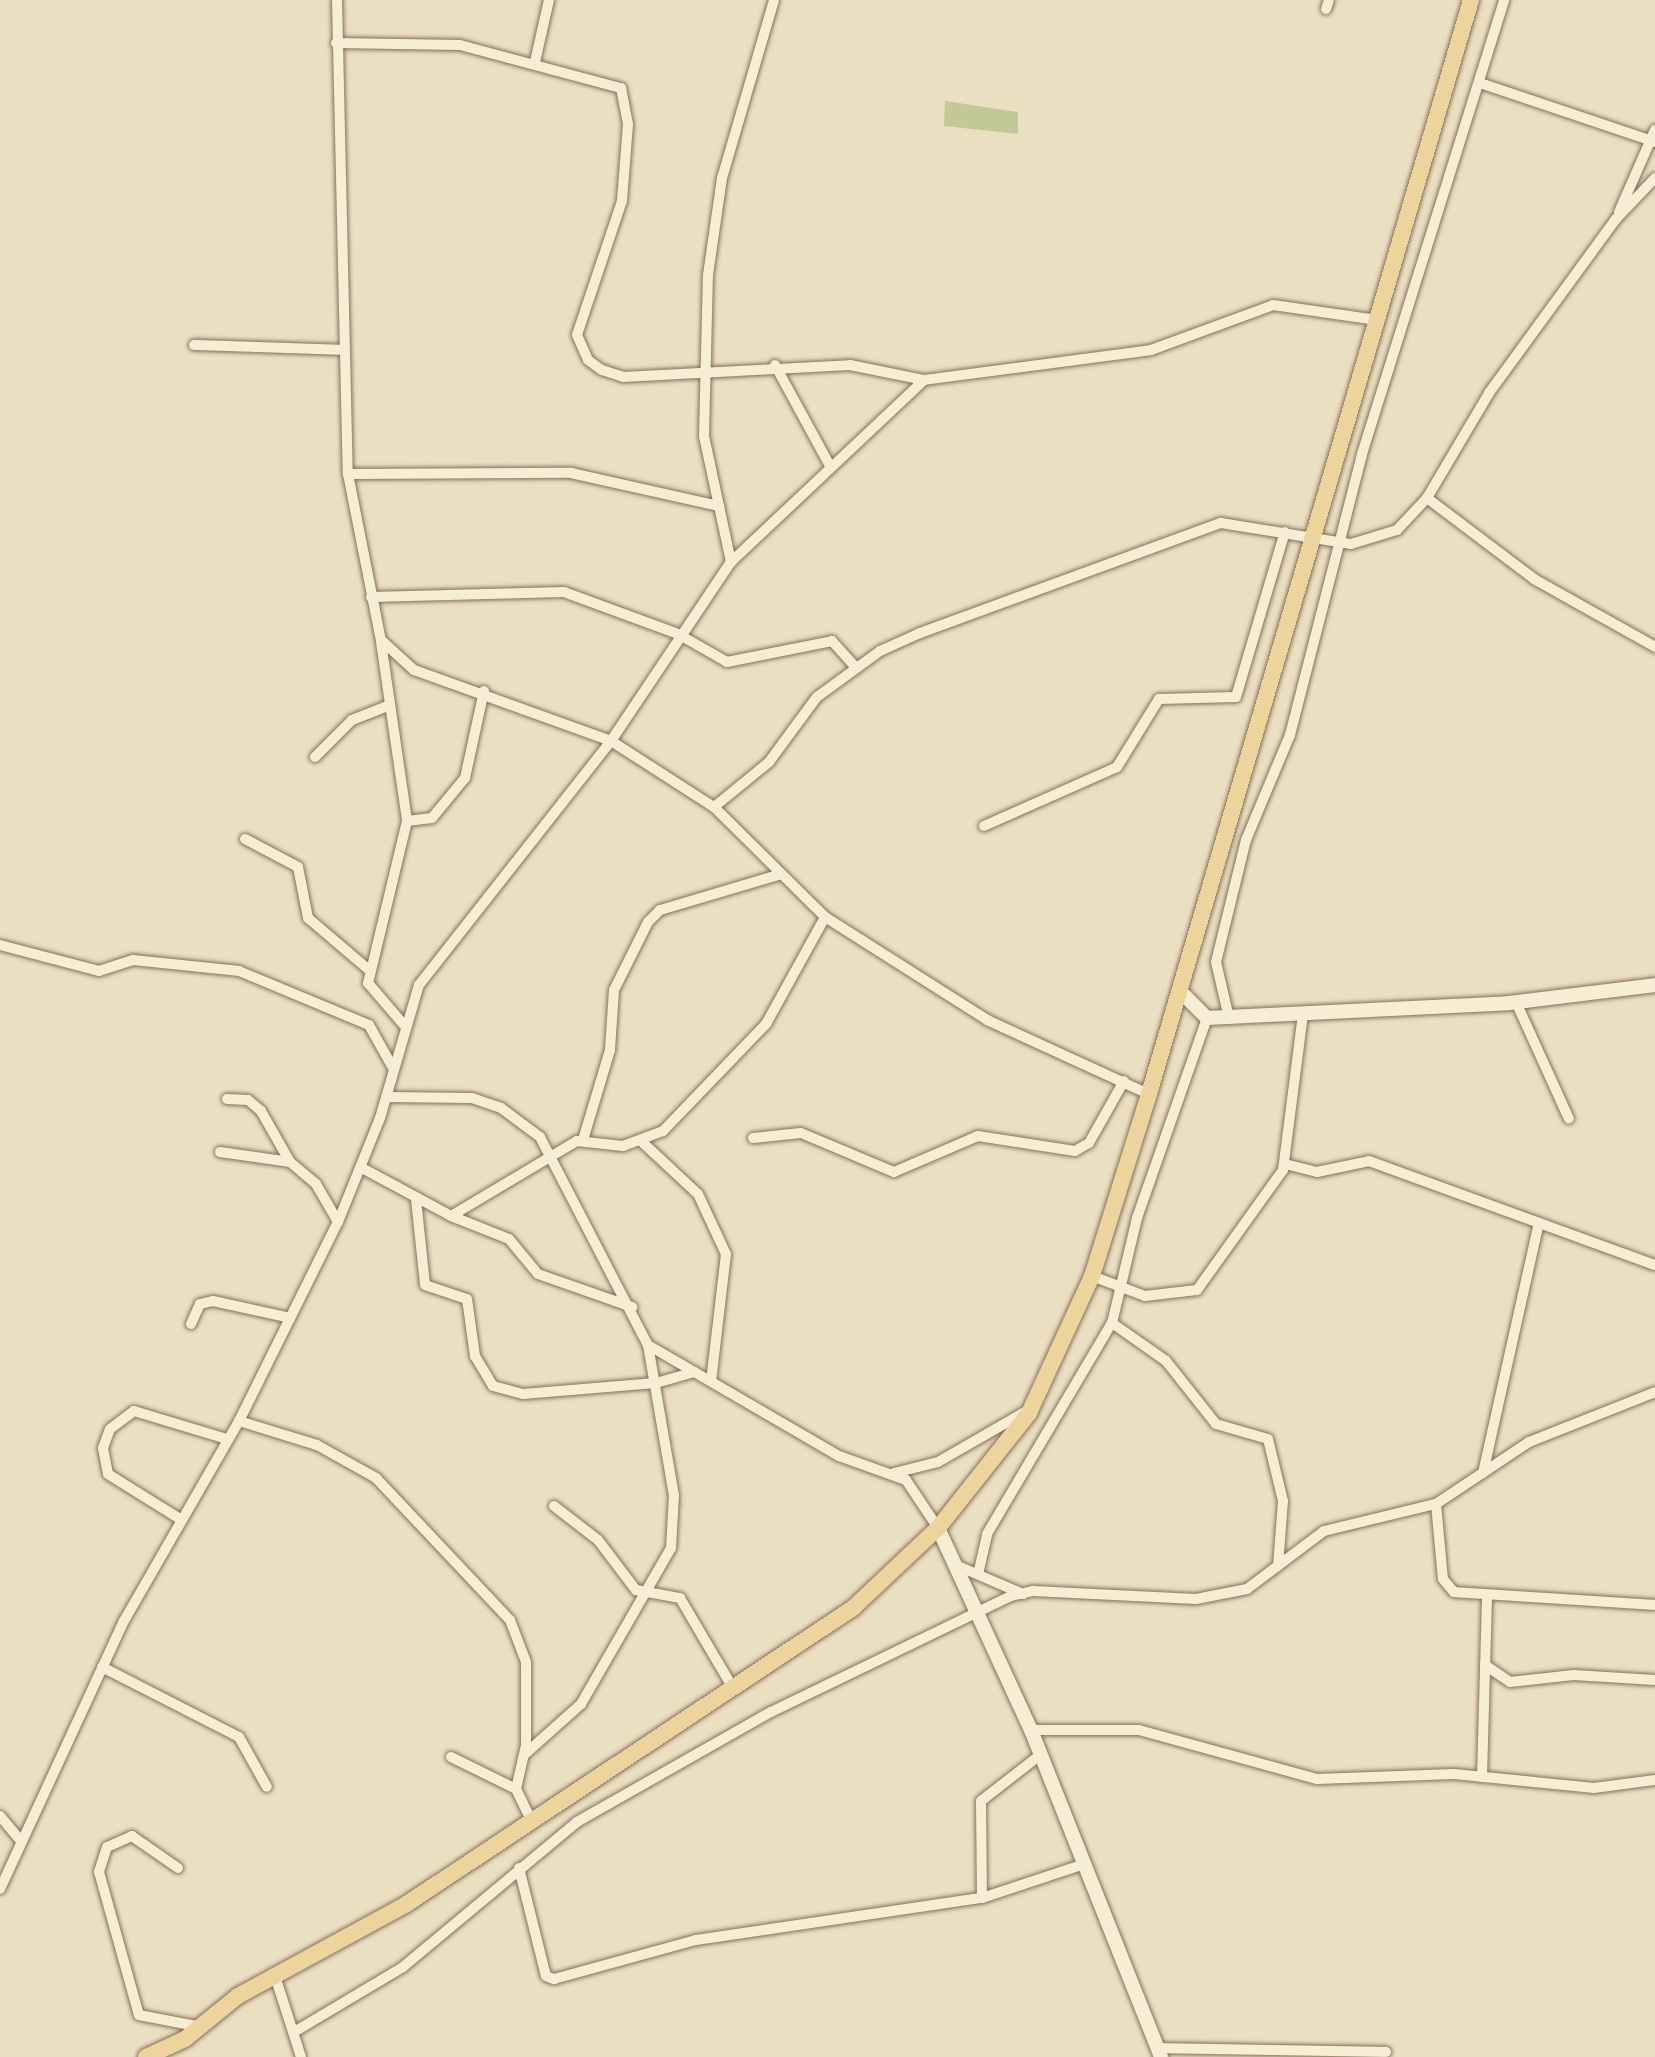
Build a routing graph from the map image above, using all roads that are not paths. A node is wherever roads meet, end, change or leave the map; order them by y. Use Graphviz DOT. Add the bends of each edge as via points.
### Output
graph roads {
  1 [pos="337,0"];
  2 [pos="549,0"];
  3 [pos="774,0"];
  4 [pos="1471,0"];
  5 [pos="1504,0"];
  6 [pos="336,43"];
  7 [pos="535,62"];
  8 [pos="1480,83"];
  9 [pos="1655,130"];
  10 [pos="1652,142"];
  11 [pos="1655,178"];
  12 [pos="1616,219"];
  13 [pos="1377,320"];
  14 [pos="194,345"];
  15 [pos="343,350"];
  16 [pos="775,365"];
  17 [pos="703,373"];
  18 [pos="924,380"];
  19 [pos="830,466"];
  20 [pos="348,474"];
  21 [pos="1427,498"];
  22 [pos="719,506"];
  23 [pos="1285,532"];
  24 [pos="1313,540"];
  25 [pos="1339,541"];
  26 [pos="731,562"];
  27 [pos="371,597"];
  28 [pos="678,634"];
  29 [pos="381,640"];
  30 [pos="1655,647"];
  31 [pos="856,668"];
  32 [pos="484,691"];
  33 [pos="390,705"];
  34 [pos="611,741"];
  35 [pos="315,757"];
  36 [pos="714,807"];
  37 [pos="407,821"];
  38 [pos="984,826"];
  39 [pos="245,839"];
  40 [pos="778,875"];
  41 [pos="825,917"];
  42 [pos="0,945"];
  43 [pos="368,969"];
  44 [pos="1655,985"];
  45 [pos="1180,991"];
  46 [pos="1516,1002"];
  47 [pos="1303,1014"];
  48 [pos="1207,1018"];
  49 [pos="1229,1018"];
  50 [pos="404,1025"];
  51 [pos="393,1068"];
  52 [pos="1124,1081"];
  53 [pos="1149,1094"];
  54 [pos="386,1097"];
  55 [pos="227,1099"];
  56 [pos="1569,1119"];
  57 [pos="753,1138"];
  58 [pos="583,1140"];
  59 [pos="640,1140"];
  60 [pos="220,1152"];
  61 [pos="549,1152"];
  62 [pos="290,1162"];
  63 [pos="1285,1164"];
  64 [pos="362,1168"];
  65 [pos="416,1199"];
  66 [pos="451,1216"];
  67 [pos="338,1222"];
  68 [pos="1538,1226"];
  69 [pos="1655,1265"];
  70 [pos="1092,1276"];
  71 [pos="1123,1289"];
  72 [pos="633,1308"];
  73 [pos="290,1318"];
  74 [pos="1112,1323"];
  75 [pos="191,1324"];
  76 [pos="648,1345"];
  77 [pos="694,1372"];
  78 [pos="711,1381"];
  79 [pos="656,1383"];
  80 [pos="1655,1392"];
  81 [pos="1032,1409"];
  82 [pos="239,1421"];
  83 [pos="227,1439"];
  84 [pos="894,1473"];
  85 [pos="1483,1473"];
  86 [pos="1436,1504"];
  87 [pos="554,1506"];
  88 [pos="180,1519"];
  89 [pos="938,1528"];
  90 [pos="958,1566"];
  91 [pos="1278,1568"];
  92 [pos="979,1570"];
  93 [pos="643,1591"];
  94 [pos="1023,1594"];
  95 [pos="1487,1599"];
  96 [pos="1655,1605"];
  97 [pos="980,1612"];
  98 [pos="1485,1665"];
  99 [pos="102,1667"];
  100 [pos="1655,1680"];
  101 [pos="733,1688"];
  102 [pos="1031,1730"];
  103 [pos="525,1754"];
  104 [pos="1040,1755"];
  105 [pos="451,1757"];
  106 [pos="1482,1777"];
  107 [pos="1655,1780"];
  108 [pos="267,1787"];
  109 [pos="516,1789"];
  110 [pos="0,1816"];
  111 [pos="530,1818"];
  112 [pos="20,1840"];
  113 [pos="1085,1864"];
  114 [pos="178,1868"];
  115 [pos="519,1868"];
  116 [pos="1,1885"];
  117 [pos="982,1898"];
  118 [pos="275,1976"];
  119 [pos="196,2026"];
  120 [pos="294,2032"];
  121 [pos="1386,2052"];
  122 [pos="1159,2053"];
  123 [pos="146,2057"];
  124 [pos="301,2057"];
  1 -- 6 [label="street"];
  2 -- 7 [label="street"];
  3 -- 17 [label="street" via="722,178"];
  4 -- 13 [label="main road"];
  5 -- 8 [label="street"];
  6 -- 7 [label="street" via="460,45"];
  6 -- 15 [label="street"];
  7 -- 17 [label="street" via="607,80 626,97 622,201 583,305 579,346 602,370 623,377"];
  8 -- 10 [label="street"];
  8 -- 25 [label="street"];
  9 -- 10 [label="street"];
  10 -- 12 [label="street"];
  11 -- 12 [label="street"];
  12 -- 21 [label="street" via="1489,393"];
  13 -- 18 [label="street" via="1273,305 1151,350"];
  13 -- 24 [label="main road"];
  14 -- 15 [label="street"];
  15 -- 20 [label="street"];
  16 -- 17 [label="street"];
  16 -- 18 [label="street" via="871,365"];
  16 -- 19 [label="street"];
  17 -- 22 [label="street" via="704,436"];
  18 -- 19 [label="street"];
  19 -- 26 [label="street"];
  20 -- 22 [label="street" via="571,473"];
  20 -- 27 [label="street"];
  21 -- 25 [label="street" via="1382,538"];
  21 -- 30 [label="street" via="1534,579"];
  22 -- 26 [label="street"];
  23 -- 24 [label="street"];
  23 -- 31 [label="street" via="1236,521 1172,538 910,637"];
  23 -- 38 [label="street" via="1236,697 1159,699 1117,767"];
  24 -- 25 [label="street"];
  24 -- 45 [label="main road"];
  25 -- 49 [label="street" via="1290,735 1252,821 1218,944"];
  26 -- 28 [label="street"];
  27 -- 28 [label="street" via="546,590"];
  27 -- 29 [label="street"];
  28 -- 31 [label="street" via="732,663 832,641"];
  28 -- 34 [label="street"];
  29 -- 32 [label="street" via="414,670"];
  29 -- 33 [label="street"];
  31 -- 36 [label="street" via="817,697 769,762"];
  32 -- 34 [label="street"];
  32 -- 37 [label="street" via="465,778 432,818"];
  33 -- 35 [label="street" via="352,720"];
  33 -- 37 [label="street"];
  34 -- 36 [label="street"];
  34 -- 50 [label="street" via="438,954"];
  36 -- 40 [label="street"];
  37 -- 43 [label="street"];
  39 -- 43 [label="street" via="298,867 308,918"];
  40 -- 41 [label="street"];
  40 -- 58 [label="street" via="660,910 648,922 614,990 610,1050"];
  41 -- 52 [label="street" via="987,1020"];
  41 -- 59 [label="street" via="766,1024 669,1127"];
  42 -- 51 [label="street" via="99,971 133,960 239,971 369,1025"];
  43 -- 50 [label="street" via="372,995"];
  44 -- 46 [label="street"];
  45 -- 48 [label="street"];
  45 -- 53 [label="main road"];
  46 -- 47 [label="street"];
  46 -- 56 [label="street"];
  47 -- 49 [label="street"];
  47 -- 63 [label="street"];
  48 -- 49 [label="street"];
  48 -- 71 [label="street" via="1137,1218"];
  50 -- 51 [label="street"];
  51 -- 54 [label="street"];
  52 -- 53 [label="street"];
  52 -- 57 [label="street" via="1089,1143 1075,1151 992,1134 894,1172 801,1133"];
  53 -- 70 [label="main road"];
  54 -- 61 [label="street" via="472,1098 501,1108"];
  54 -- 64 [label="street"];
  55 -- 62 [label="street" via="248,1100 261,1111"];
  58 -- 59 [label="street" via="616,1147"];
  58 -- 61 [label="street"];
  59 -- 78 [label="street" via="698,1194 726,1254"];
  60 -- 62 [label="street"];
  61 -- 66 [label="street"];
  61 -- 72 [label="street" via="567,1199"];
  62 -- 67 [label="street" via="316,1184"];
  63 -- 68 [label="street" via="1317,1172 1369,1161"];
  63 -- 71 [label="street" via="1197,1290 1165,1297"];
  64 -- 65 [label="street"];
  64 -- 67 [label="street"];
  65 -- 66 [label="street"];
  65 -- 79 [label="street" via="425,1285 467,1299 475,1356 493,1386 510,1394"];
  66 -- 72 [label="street" via="509,1239 538,1274"];
  67 -- 73 [label="street"];
  68 -- 69 [label="street"];
  68 -- 85 [label="street"];
  70 -- 71 [label="street"];
  70 -- 81 [label="main road"];
  71 -- 74 [label="street"];
  72 -- 76 [label="street"];
  73 -- 75 [label="street" via="213,1301 200,1304"];
  73 -- 82 [label="street"];
  74 -- 91 [label="street" via="1166,1361 1216,1424 1268,1439 1283,1501"];
  74 -- 92 [label="street" via="987,1534"];
  76 -- 77 [label="street"];
  76 -- 79 [label="street"];
  77 -- 78 [label="street"];
  77 -- 79 [label="street"];
  78 -- 84 [label="street" via="846,1459"];
  79 -- 93 [label="street" via="675,1514 666,1562"];
  80 -- 85 [label="street" via="1529,1442"];
  81 -- 84 [label="street" via="938,1462"];
  81 -- 89 [label="main road"];
  82 -- 83 [label="street"];
  82 -- 103 [label="street" via="317,1445 376,1478 480,1584 524,1652"];
  83 -- 88 [label="street"];
  83 -- 88 [label="street" via="134,1411 110,1429 103,1448 108,1474"];
  84 -- 89 [label="street" via="923,1499"];
  85 -- 86 [label="street"];
  86 -- 91 [label="street" via="1324,1531"];
  86 -- 95 [label="street" via="1443,1579 1454,1592"];
  87 -- 93 [label="street"];
  88 -- 99 [label="street"];
  89 -- 90 [label="street"];
  89 -- 101 [label="main road" via="853,1608"];
  90 -- 92 [label="street"];
  90 -- 97 [label="street"];
  91 -- 94 [label="street" via="1258,1585 1209,1599"];
  92 -- 94 [label="street"];
  93 -- 101 [label="street" via="680,1598"];
  93 -- 103 [label="street" via="581,1704"];
  94 -- 97 [label="street"];
  95 -- 96 [label="street"];
  95 -- 98 [label="street"];
  97 -- 102 [label="street"];
  97 -- 115 [label="street" via="716,1741 577,1822"];
  98 -- 100 [label="street" via="1510,1682 1574,1675"];
  98 -- 106 [label="street"];
  99 -- 108 [label="street" via="239,1737"];
  99 -- 112 [label="street"];
  101 -- 111 [label="main road"];
  102 -- 104 [label="street"];
  102 -- 106 [label="street" via="1139,1730 1317,1779"];
  103 -- 109 [label="street"];
  104 -- 113 [label="street"];
  104 -- 117 [label="street" via="981,1801"];
  105 -- 109 [label="street"];
  106 -- 107 [label="street" via="1589,1788"];
  109 -- 111 [label="street"];
  110 -- 112 [label="street"];
  111 -- 118 [label="main road" via="405,1905"];
  112 -- 116 [label="street"];
  113 -- 117 [label="street"];
  113 -- 122 [label="street"];
  114 -- 119 [label="street" via="132,1836 107,1847 99,1872 139,2015"];
  115 -- 117 [label="street" via="546,1976 554,1979 696,1940"];
  115 -- 120 [label="street" via="403,1967"];
  118 -- 119 [label="main road"];
  118 -- 120 [label="street"];
  119 -- 123 [label="main road"];
  120 -- 124 [label="street"];
  121 -- 122 [label="street"];
}
